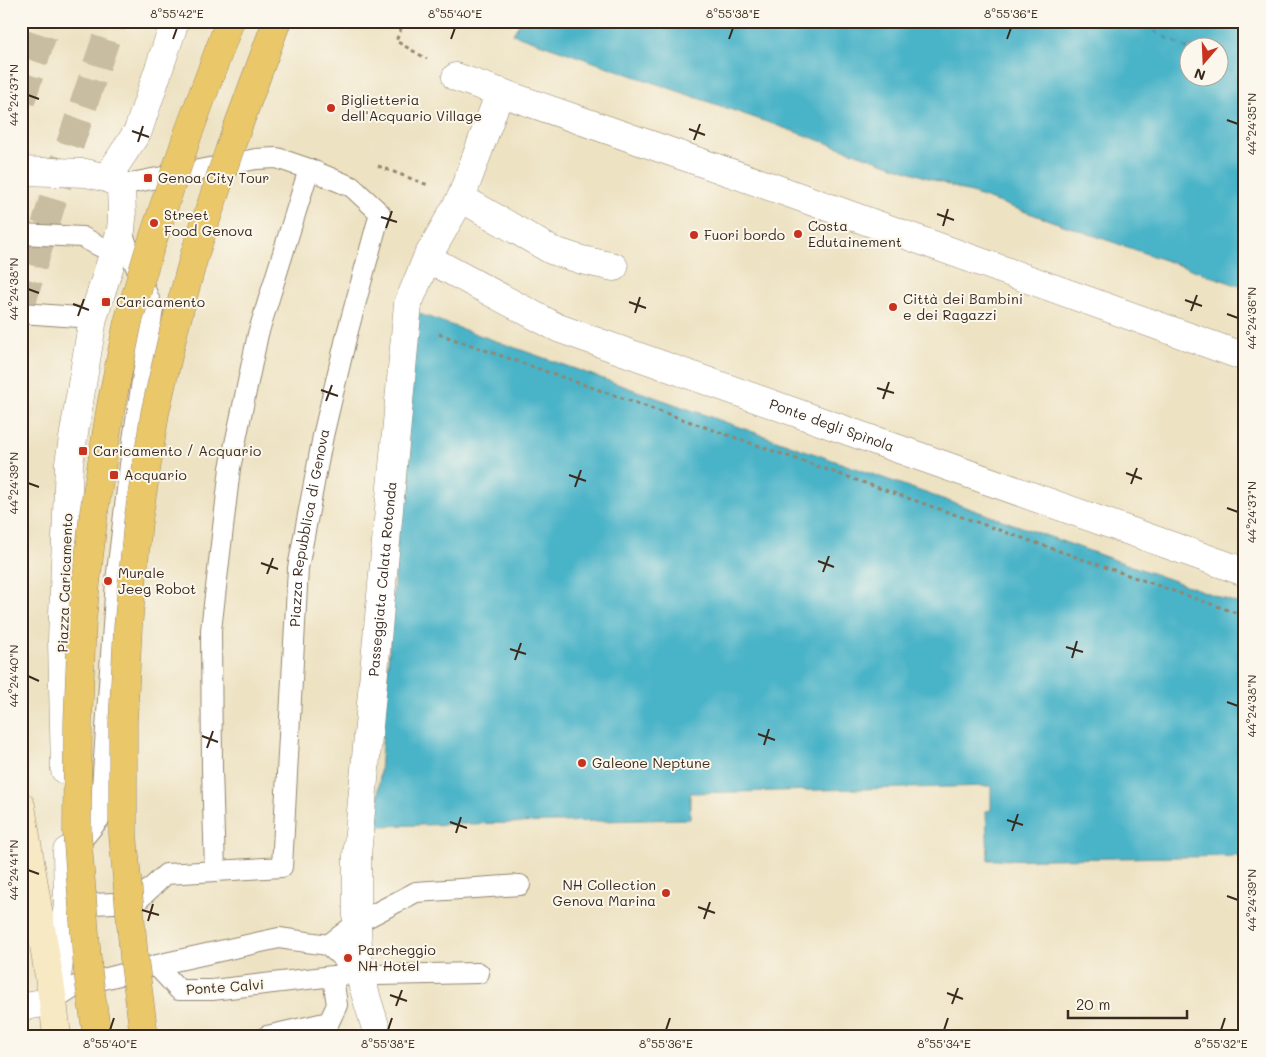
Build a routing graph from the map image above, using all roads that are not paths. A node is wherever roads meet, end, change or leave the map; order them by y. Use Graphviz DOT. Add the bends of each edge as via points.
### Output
graph roads {
  1 [pos="175,21"];
  2 [pos="230,21"];
  3 [pos="277,21"];
  4 [pos="456,77"];
  5 [pos="500,92"];
  6 [pos="309,169"];
  7 [pos="21,171"];
  8 [pos="114,182"];
  9 [pos="461,198"];
  10 [pos="21,234"];
  11 [pos="117,242"];
  12 [pos="427,258"];
  13 [pos="614,267"];
  14 [pos="21,313"];
  15 [pos="93,318"];
  16 [pos="1245,357"];
  17 [pos="1245,572"];
  18 [pos="21,806"];
  19 [pos="67,858"];
  20 [pos="215,871"];
  21 [pos="520,885"];
  22 [pos="68,905"];
  23 [pos="357,923"];
  24 [pos="328,945"];
  25 [pos="156,966"];
  26 [pos="479,973"];
  27 [pos="346,975"];
  28 [pos="53,1001"];
  29 [pos="21,1007"];
  30 [pos="377,1034"];
  31 [pos="57,1036"];
  32 [pos="98,1036"];
  33 [pos="144,1036"];
  34 [pos="267,1036"];
  1 -- 8 [label="street" via="138,131"];
  2 -- 32 [label="highway, bridge" via="188,134 130,314 94,512 82,629 77,832 88,972"];
  3 -- 33 [label="highway, bridge" via="195,253 155,413 138,520 124,703 123,825"];
  4 -- 5 [label="street"];
  5 -- 9 [label="street, Passeggiata Calata Rotonda"];
  5 -- 16 [label="street"];
  6 -- 8 [label="lane, Piazza Repubblica di Genova" via="277,158 256,159"];
  6 -- 20 [label="lane" via="258,334 230,468 211,630"];
  6 -- 20 [label="lane, Piazza Repubblica di Genova" via="352,187 380,213 325,426 298,568 282,867"];
  7 -- 8 [label="street" via="86,173"];
  8 -- 11 [label="street, Piazza Caricamento" via="122,218"];
  9 -- 12 [label="street, Passeggiata Calata Rotonda"];
  9 -- 13 [label="street" via="551,250"];
  10 -- 11 [label="lane"];
  11 -- 15 [label="street, Piazza Caricamento"];
  11 -- 19 [label="lane" via="153,309 132,440 116,581 100,818"];
  12 -- 17 [label="street, Ponte degli Spìnola" via="558,328"];
  12 -- 23 [label="street, Passeggiata Calata Rotonda" via="408,304 357,855"];
  14 -- 15 [label="lane"];
  15 -- 19 [label="street, Piazza Caricamento" via="69,463 62,640"];
  18 -- 28 [label="main road"];
  19 -- 22 [label="street, Piazza Caricamento"];
  20 -- 22 [label="lane, Piazza Repubblica di Genova" via="166,874 136,902"];
  21 -- 23 [label="lane" via="416,892"];
  22 -- 28 [label="street, Piazza Caricamento"];
  23 -- 24 [label="lane"];
  23 -- 27 [label="street"];
  24 -- 25 [label="lane" via="278,938"];
  24 -- 27 [label="lane"];
  25 -- 27 [label="lane, Ponte Calvi" via="180,990 212,990"];
  25 -- 28 [label="lane" via="76,986"];
  26 -- 27 [label="lane, Ponte Calvi"];
  27 -- 30 [label="street"];
  27 -- 34 [label="lane" via="330,1022"];
  28 -- 29 [label="street"];
  28 -- 31 [label="main road"];
}
